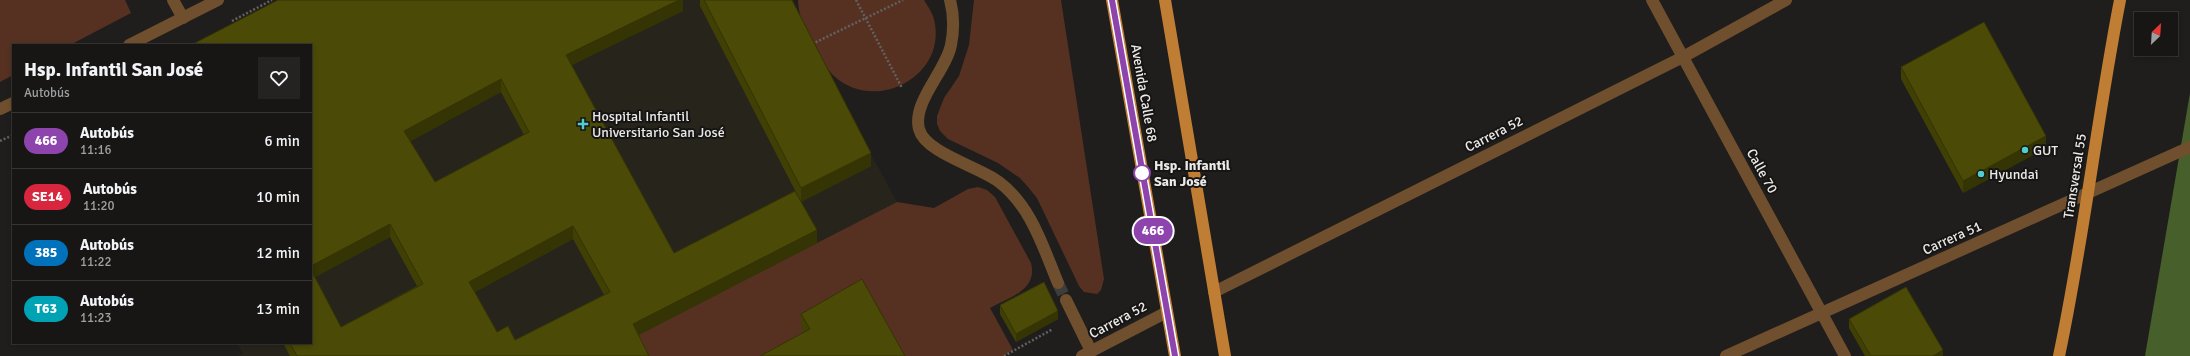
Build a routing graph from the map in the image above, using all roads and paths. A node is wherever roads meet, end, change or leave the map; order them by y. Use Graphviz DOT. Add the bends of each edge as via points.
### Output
graph roads {
  1 [pos="173,0"];
  2 [pos="218,0"];
  3 [pos="856,0"];
  4 [pos="903,0"];
  5 [pos="950,0"];
  6 [pos="1112,0"];
  7 [pos="1164,0"];
  8 [pos="1652,0"];
  9 [pos="1786,0"];
  10 [pos="2120,0"];
  11 [pos="182,18"];
  12 [pos="866,18"];
  13 [pos="131,44"];
  14 [pos="808,46"];
  15 [pos="1683,57"];
  16 [pos="12,103"];
  17 [pos="0,109"];
  18 [pos="918,118"];
  19 [pos="12,135"];
  20 [pos="0,141"];
  21 [pos="2190,147"];
  22 [pos="2087,193"];
  23 [pos="1058,283"];
  24 [pos="1214,292"];
  25 [pos="1066,300"];
  26 [pos="1167,312"];
  27 [pos="1822,313"];
  28 [pos="1075,317"];
  29 [pos="1087,354"];
  30 [pos="1004,356"];
  31 [pos="1175,356"];
  32 [pos="1225,356"];
  33 [pos="1726,356"];
  34 [pos="1845,356"];
  35 [pos="2059,356"];
  1 -- 11 [label="street"];
  2 -- 11 [label="street"];
  3 -- 12 [label="path"];
  4 -- 12 [label="path"];
  5 -- 18 [label="street" via="954,16 951,46 922,104"];
  6 -- 26 [label="main road, Avenida Calle 68"];
  7 -- 24 [label="main road"];
  8 -- 15 [label="street, Calle 70"];
  9 -- 15 [label="street, Carrera 52"];
  10 -- 22 [label="main road, Transversal 55"];
  11 -- 13 [label="street"];
  12 -- 14 [label="path"];
  12 -- 18 [label="path"];
  15 -- 24 [label="street, Carrera 52"];
  15 -- 27 [label="street, Calle 70"];
  16 -- 17 [label="street"];
  18 -- 23 [label="street" via="919,130 924,139 998,181 1012,193 1031,220"];
  19 -- 20 [label="path"];
  21 -- 22 [label="street, Carrera 51"];
  22 -- 27 [label="street, Carrera 51"];
  22 -- 35 [label="main road, Transversal 55"];
  24 -- 32 [label="main road"];
  25 -- 28 [label="street"];
  26 -- 29 [label="street, Carrera 52"];
  26 -- 31 [label="main road, Avenida Calle 68"];
  27 -- 33 [label="street, Carrera 51"];
  27 -- 34 [label="street, Calle 70"];
  28 -- 29 [label="street"];
  28 -- 30 [label="path"];
}
